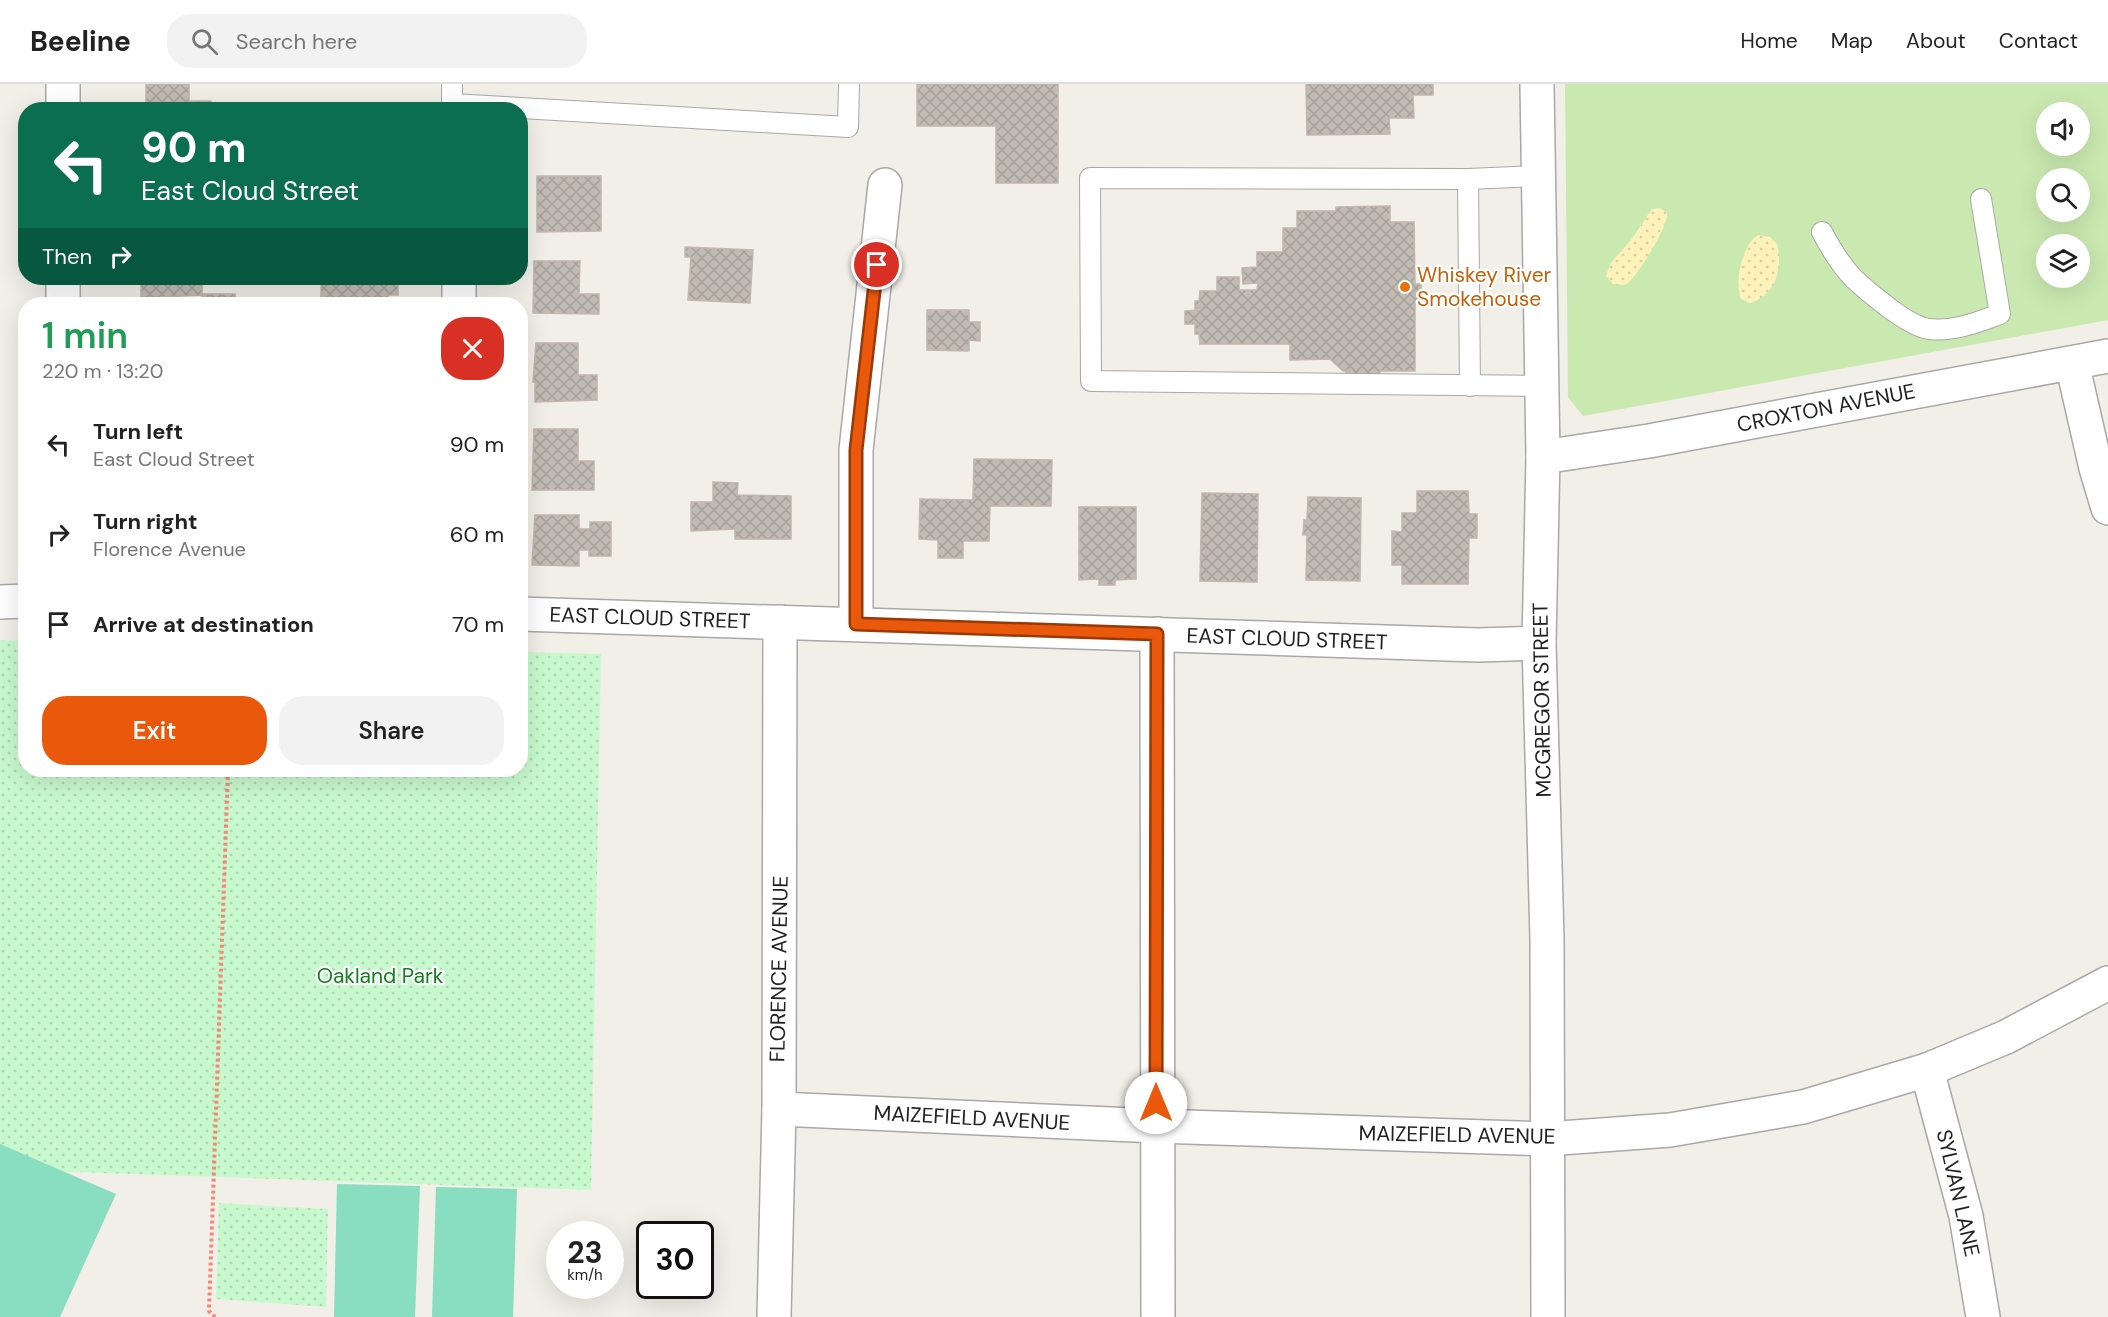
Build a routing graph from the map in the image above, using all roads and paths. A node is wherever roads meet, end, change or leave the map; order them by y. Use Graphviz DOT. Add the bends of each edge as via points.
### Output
graph roads {
  1 [pos="63,84"];
  2 [pos="452,84"];
  3 [pos="849,84"];
  4 [pos="1537,84"];
  5 [pos="63,102"];
  6 [pos="452,102"];
  7 [pos="528,108"];
  8 [pos="1538,176"];
  9 [pos="1468,178"];
  10 [pos="885,185"];
  11 [pos="1981,199"];
  12 [pos="1822,232"];
  13 [pos="2108,356"];
  14 [pos="2072,363"];
  15 [pos="1470,386"];
  16 [pos="1542,386"];
  17 [pos="1543,457"];
  18 [pos="2108,508"];
  19 [pos="18,601"];
  20 [pos="0,602"];
  21 [pos="528,614"];
  22 [pos="780,622"];
  23 [pos="856,624"];
  24 [pos="1157,634"];
  25 [pos="1539,643"];
  26 [pos="228,777"];
  27 [pos="2108,983"];
  28 [pos="1927,1070"];
  29 [pos="780,1109"];
  30 [pos="1156,1126"];
  31 [pos="1547,1139"];
  32 [pos="215,1317"];
  33 [pos="774,1317"];
  34 [pos="1158,1317"];
  35 [pos="1548,1317"];
  36 [pos="1983,1317"];
  1 -- 5 [label="street"];
  2 -- 6 [label="lane"];
  3 -- 7 [label="lane" via="848,127"];
  4 -- 8 [label="street, MCGREGOR STREET"];
  8 -- 9 [label="lane"];
  8 -- 16 [label="street, MCGREGOR STREET"];
  9 -- 15 [label="lane"];
  9 -- 15 [label="lane" via="1089,178 1091,381"];
  10 -- 23 [label="street" via="856,450"];
  11 -- 12 [label="lane" via="2000,314 1954,328 1927,329 1908,320 1854,278 1834,255"];
  13 -- 14 [label="street, CROXTON AVENUE"];
  14 -- 17 [label="street, CROXTON AVENUE"];
  14 -- 18 [label="street"];
  15 -- 16 [label="lane"];
  16 -- 17 [label="street, MCGREGOR STREET"];
  17 -- 25 [label="street, MCGREGOR STREET"];
  19 -- 20 [label="street"];
  21 -- 22 [label="street, EAST CLOUD STREET"];
  22 -- 23 [label="street, EAST CLOUD STREET"];
  22 -- 29 [label="street, FLORENCE AVENUE"];
  23 -- 24 [label="street, EAST CLOUD STREET"];
  24 -- 25 [label="street, EAST CLOUD STREET" via="1478,645"];
  24 -- 30 [label="street"];
  25 -- 31 [label="street, MCGREGOR STREET" via="1547,939"];
  26 -- 32 [label="path" via="209,1311"];
  27 -- 28 [label="street, MAIZEFIELD AVENUE" via="2006,1037"];
  28 -- 31 [label="street, MAIZEFIELD AVENUE" via="1803,1107 1722,1122 1671,1130"];
  28 -- 36 [label="street, SYLVAN LANE" via="1966,1216"];
  29 -- 30 [label="street, MAIZEFIELD AVENUE"];
  29 -- 33 [label="street, FLORENCE AVENUE"];
  30 -- 31 [label="street, MAIZEFIELD AVENUE"];
  30 -- 34 [label="street"];
  31 -- 35 [label="street, MCGREGOR STREET"];
}
